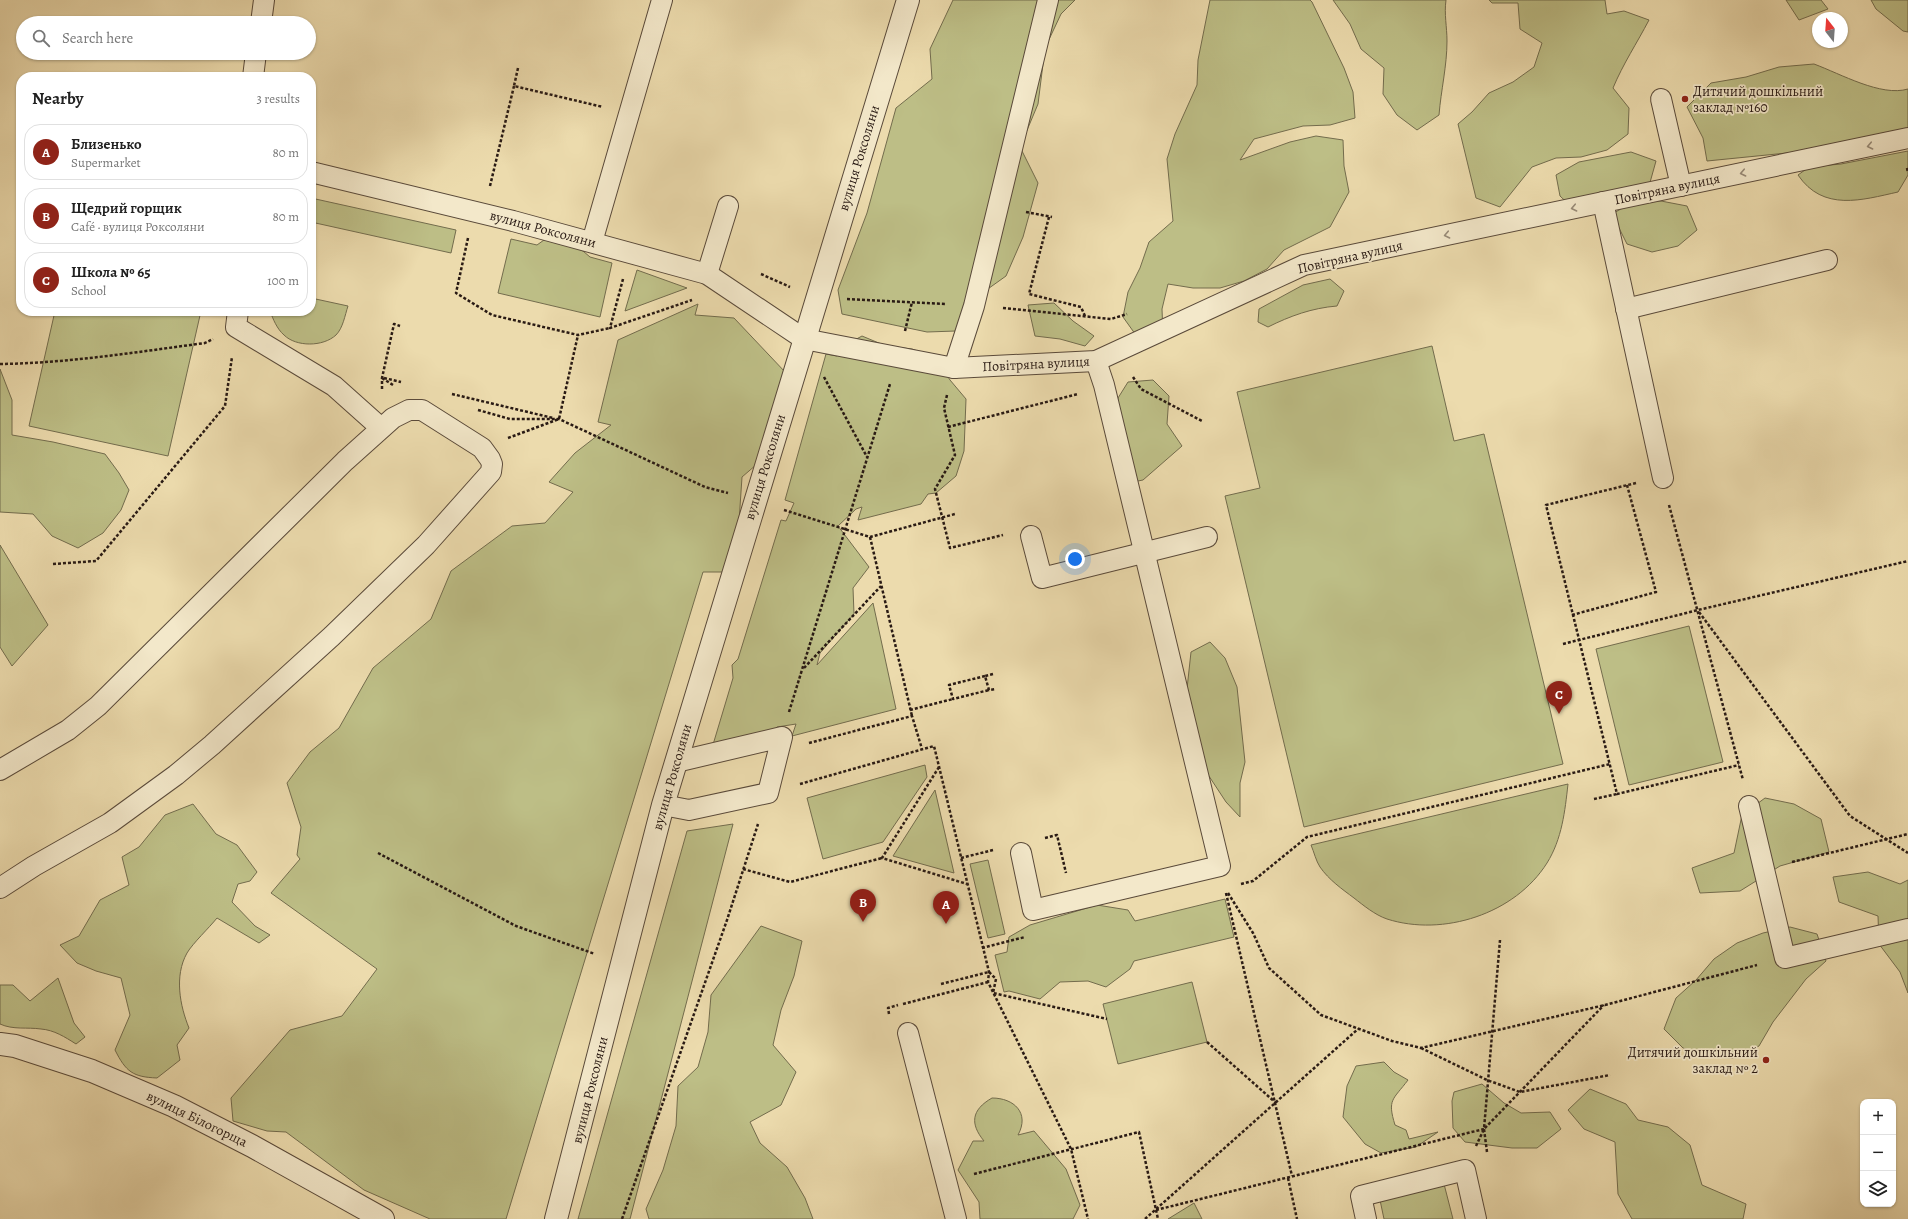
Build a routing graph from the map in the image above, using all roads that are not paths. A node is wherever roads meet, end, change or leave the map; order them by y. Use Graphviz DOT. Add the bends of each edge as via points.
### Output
graph roads {
  1 [pos="264,0"];
  2 [pos="662,0"];
  3 [pos="908,0"];
  4 [pos="1048,0"];
  5 [pos="262,16"];
  6 [pos="255,60"];
  7 [pos="253,72"];
  8 [pos="1661,99"];
  9 [pos="1908,138"];
  10 [pos="316,173"];
  11 [pos="1681,186"];
  12 [pos="1603,202"];
  13 [pos="728,206"];
  14 [pos="592,242"];
  15 [pos="1827,260"];
  16 [pos="707,274"];
  17 [pos="1626,309"];
  18 [pos="237,319"];
  19 [pos="804,339"];
  20 [pos="1096,361"];
  21 [pos="954,368"];
  22 [pos="381,428"];
  23 [pos="1663,478"];
  24 [pos="1031,536"];
  25 [pos="1207,537"];
  26 [pos="1144,552"];
  27 [pos="676,762"];
  28 [pos="0,770"];
  29 [pos="663,805"];
  30 [pos="1749,806"];
  31 [pos="1021,853"];
  32 [pos="0,888"];
  33 [pos="1908,929"];
  34 [pos="908,1033"];
  35 [pos="0,1044"];
  36 [pos="370,1216"];
  37 [pos="556,1219"];
  38 [pos="956,1219"];
  39 [pos="1366,1219"];
  40 [pos="1476,1219"];
  1 -- 5 [label="lane"];
  2 -- 14 [label="lane"];
  3 -- 19 [label="street, вулиця Роксоляни"];
  4 -- 21 [label="lane" via="974,306"];
  6 -- 7 [label="lane"];
  8 -- 11 [label="lane"];
  9 -- 11 [label="lane, Повітряна вулиця, one-way"];
  10 -- 14 [label="lane, вулиця Роксоляни"];
  11 -- 12 [label="lane, Повітряна вулиця"];
  12 -- 17 [label="lane"];
  12 -- 20 [label="lane, Повітряна вулиця, one-way" via="1304,265"];
  13 -- 16 [label="lane"];
  14 -- 16 [label="lane, вулиця Роксоляни"];
  15 -- 17 [label="lane"];
  16 -- 19 [label="lane, вулиця Роксоляни"];
  17 -- 23 [label="lane"];
  18 -- 22 [label="lane" via="334,386"];
  19 -- 21 [label="lane, Повітряна вулиця"];
  19 -- 27 [label="street, вулиця Роксоляни"];
  20 -- 21 [label="lane, Повітряна вулиця"];
  20 -- 26 [label="lane"];
  22 -- 28 [label="lane" via="98,706 68,730"];
  22 -- 32 [label="lane" via="409,410 422,410 482,448 492,464 491,472 426,546 267,697 212,745 110,823"];
  24 -- 26 [label="lane" via="1042,578"];
  25 -- 26 [label="lane"];
  26 -- 31 [label="lane" via="1220,866 1033,910"];
  27 -- 29 [label="street, вулиця Роксоляни"];
  27 -- 29 [label="lane" via="780,744 768,793 689,810"];
  29 -- 37 [label="street, вулиця Роксоляни"];
  30 -- 33 [label="lane" via="1785,958"];
  34 -- 38 [label="lane"];
  35 -- 36 [label="street, вулиця Білогорща" via="15,1046 92,1071 174,1106 252,1146"];
  39 -- 40 [label="lane" via="1361,1196 1465,1170"];
}
